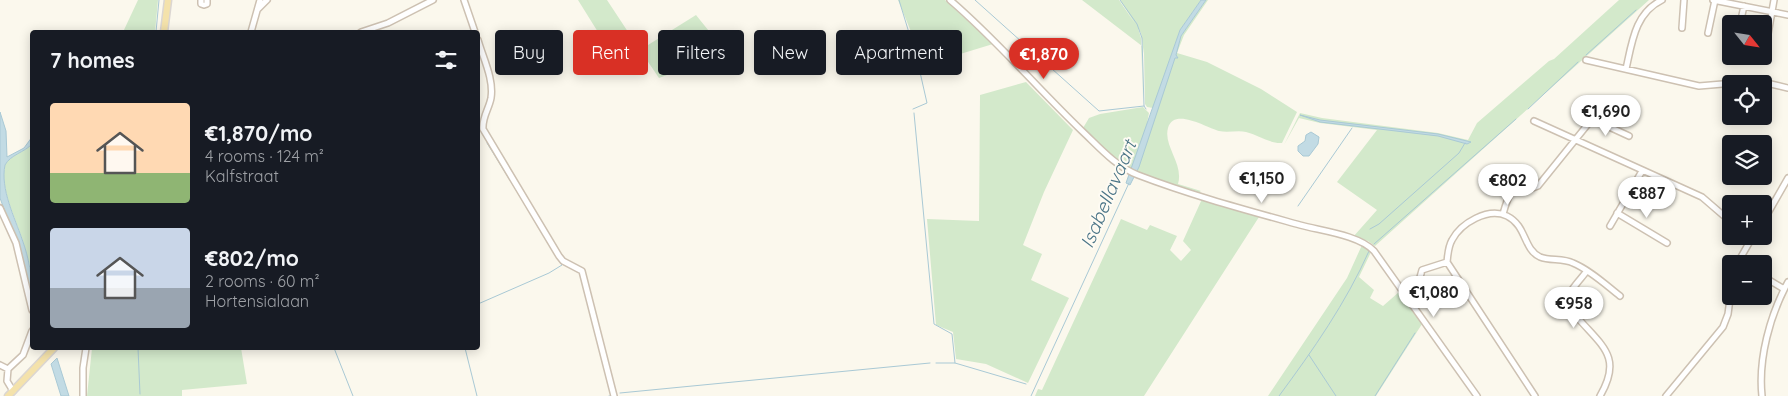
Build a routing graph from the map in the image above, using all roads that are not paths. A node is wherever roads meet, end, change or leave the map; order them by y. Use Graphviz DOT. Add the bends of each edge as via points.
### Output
graph roads {
  1 [pos="168,0"];
  2 [pos="201,0"];
  3 [pos="207,0"];
  4 [pos="260,0"];
  5 [pos="267,0"];
  6 [pos="433,0"];
  7 [pos="464,0"];
  8 [pos="950,0"];
  9 [pos="1662,0"];
  10 [pos="1684,0"];
  11 [pos="1714,0"];
  12 [pos="1774,0"];
  13 [pos="1728,1"];
  14 [pos="1744,6"];
  15 [pos="258,9"];
  16 [pos="1772,11"];
  17 [pos="1742,15"];
  18 [pos="1771,15"];
  19 [pos="1788,15"];
  20 [pos="1682,28"];
  21 [pos="164,30"];
  22 [pos="252,30"];
  23 [pos="368,30"];
  24 [pos="474,30"];
  25 [pos="1708,33"];
  26 [pos="480,47"];
  27 [pos="1586,60"];
  28 [pos="1626,69"];
  29 [pos="1788,88"];
  30 [pos="1604,103"];
  31 [pos="1592,120"];
  32 [pos="1534,121"];
  33 [pos="1629,136"];
  34 [pos="1576,141"];
  35 [pos="1642,171"];
  36 [pos="1788,178"];
  37 [pos="1772,206"];
  38 [pos="0,208"];
  39 [pos="1617,213"];
  40 [pos="1503,214"];
  41 [pos="1722,214"];
  42 [pos="1610,226"];
  43 [pos="1667,243"];
  44 [pos="1448,262"];
  45 [pos="1586,272"];
  46 [pos="1772,282"];
  47 [pos="1788,282"];
  48 [pos="1784,289"];
  49 [pos="1620,296"];
  50 [pos="1407,297"];
  51 [pos="30,301"];
  52 [pos="1729,305"];
  53 [pos="30,336"];
  54 [pos="52,350"];
  55 [pos="86,350"];
  56 [pos="0,365"];
  57 [pos="8,369"];
  58 [pos="10,394"];
  59 [pos="83,396"];
  60 [pos="614,396"];
  61 [pos="1477,396"];
  62 [pos="1535,396"];
  63 [pos="1600,396"];
  64 [pos="1666,396"];
  65 [pos="1762,396"];
  1 -- 21 [label="main road"];
  2 -- 3 [label="street" via="204,5"];
  4 -- 15 [label="street"];
  5 -- 15 [label="street"];
  6 -- 23 [label="street" via="388,24"];
  7 -- 24 [label="street"];
  8 -- 50 [label="street" via="1081,130 1130,172 1261,214 1364,242"];
  9 -- 28 [label="street" via="1639,21"];
  10 -- 20 [label="street"];
  11 -- 13 [label="street"];
  11 -- 25 [label="street"];
  12 -- 16 [label="street"];
  13 -- 14 [label="street"];
  14 -- 16 [label="street"];
  14 -- 17 [label="street"];
  15 -- 22 [label="street"];
  16 -- 18 [label="street"];
  16 -- 19 [label="street"];
  26 -- 60 [label="street" via="491,90 483,129 559,256 582,272"];
  27 -- 28 [label="street"];
  28 -- 29 [label="street" via="1699,86 1758,81"];
  30 -- 31 [label="street"];
  31 -- 33 [label="street"];
  31 -- 34 [label="street"];
  32 -- 34 [label="street"];
  34 -- 35 [label="street"];
  34 -- 40 [label="street" via="1538,186 1530,190 1514,190 1508,196"];
  35 -- 39 [label="street"];
  35 -- 41 [label="street" via="1702,197"];
  36 -- 37 [label="street"];
  38 -- 51 [label="street" via="18,250"];
  39 -- 42 [label="street"];
  39 -- 43 [label="street"];
  40 -- 44 [label="street" via="1477,217 1458,232 1450,245"];
  40 -- 45 [label="street" via="1519,226 1529,247 1537,255 1573,263"];
  44 -- 50 [label="street" via="1422,270 1417,288"];
  44 -- 62 [label="street"];
  45 -- 49 [label="street"];
  45 -- 63 [label="street" via="1568,301 1571,311 1609,356 1610,377"];
  46 -- 48 [label="street"];
  47 -- 48 [label="street"];
  48 -- 65 [label="street" via="1763,354"];
  50 -- 61 [label="street"];
  52 -- 64 [label="street" via="1723,327"];
  53 -- 57 [label="street" via="22,354"];
  54 -- 58 [label="main road"];
  55 -- 59 [label="street"];
  56 -- 57 [label="street"];
  57 -- 58 [label="street"];
}
